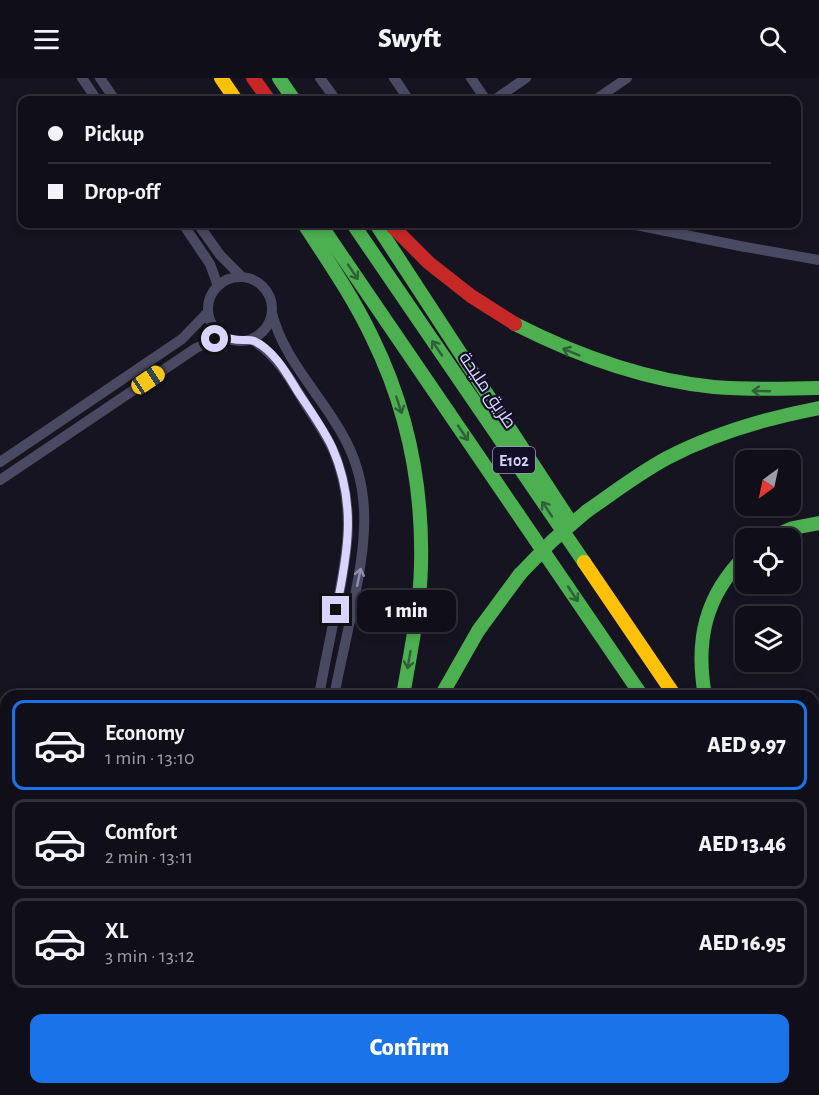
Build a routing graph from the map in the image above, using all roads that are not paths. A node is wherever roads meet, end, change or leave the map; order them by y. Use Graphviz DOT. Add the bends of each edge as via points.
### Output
graph roads {
  1 [pos="82,78"];
  2 [pos="100,78"];
  3 [pos="220,78"];
  4 [pos="253,78"];
  5 [pos="279,78"];
  6 [pos="320,78"];
  7 [pos="394,78"];
  8 [pos="471,78"];
  9 [pos="526,78"];
  10 [pos="627,78"];
  11 [pos="94,96"];
  12 [pos="113,96"];
  13 [pos="233,96"];
  14 [pos="266,96"];
  15 [pos="291,96"];
  16 [pos="333,96"];
  17 [pos="406,96"];
  18 [pos="483,96"];
  19 [pos="500,96"];
  20 [pos="601,96"];
  21 [pos="186,228"];
  22 [pos="201,228"];
  23 [pos="307,228"];
  24 [pos="323,228"];
  25 [pos="356,228"];
  26 [pos="379,228"];
  27 [pos="394,228"];
  28 [pos="650,228"];
  29 [pos="819,260"];
  30 [pos="242,277"];
  31 [pos="218,286"];
  32 [pos="208,312"];
  33 [pos="272,313"];
  34 [pos="223,336"];
  35 [pos="251,339"];
  36 [pos="819,388"];
  37 [pos="819,408"];
  38 [pos="0,462"];
  39 [pos="0,480"];
  40 [pos="819,523"];
  41 [pos="793,528"];
  42 [pos="735,566"];
  43 [pos="650,660"];
  44 [pos="320,690"];
  45 [pos="335,690"];
  46 [pos="404,690"];
  47 [pos="444,690"];
  48 [pos="638,690"];
  49 [pos="671,690"];
  50 [pos="704,690"];
  1 -- 11 [label="street"];
  2 -- 12 [label="street"];
  3 -- 13 [label="highway"];
  4 -- 14 [label="highway"];
  5 -- 15 [label="highway"];
  6 -- 16 [label="street"];
  7 -- 17 [label="street"];
  8 -- 18 [label="street"];
  9 -- 19 [label="street"];
  10 -- 20 [label="street"];
  21 -- 31 [label="street" via="210,264"];
  22 -- 30 [label="street"];
  23 -- 46 [label="highway, one-way" via="352,298 380,352 409,441 419,503 421,566"];
  24 -- 48 [label="highway, E102, one-way"];
  43 -- 25 [label="highway, طريق مليحة / E102, one-way"];
  26 -- 43 [label="highway" via="612,585"];
  36 -- 27 [label="highway, one-way" via="767,391 701,386 636,374 581,356 531,333 477,300 427,261"];
  28 -- 29 [label="street"];
  30 -- 31 [label="street"];
  30 -- 33 [label="street" via="263,287"];
  31 -- 32 [label="street" via="209,301"];
  32 -- 34 [label="street"];
  32 -- 38 [label="street" via="182,339"];
  33 -- 35 [label="street" via="265,329"];
  45 -- 33 [label="street, one-way" via="363,558 363,497 348,444 286,348"];
  34 -- 35 [label="street"];
  34 -- 39 [label="street" via="191,351"];
  35 -- 44 [label="street" via="275,358 289,377 331,445 345,489 347,554"];
  37 -- 47 [label="highway, bridge" via="754,424 694,446 665,459 587,511 520,574 478,631"];
  40 -- 41 [label="highway"];
  42 -- 50 [label="highway" via="721,583 706,618 701,652"];
  43 -- 49 [label="highway, طريق مليحة / E102"];
}
